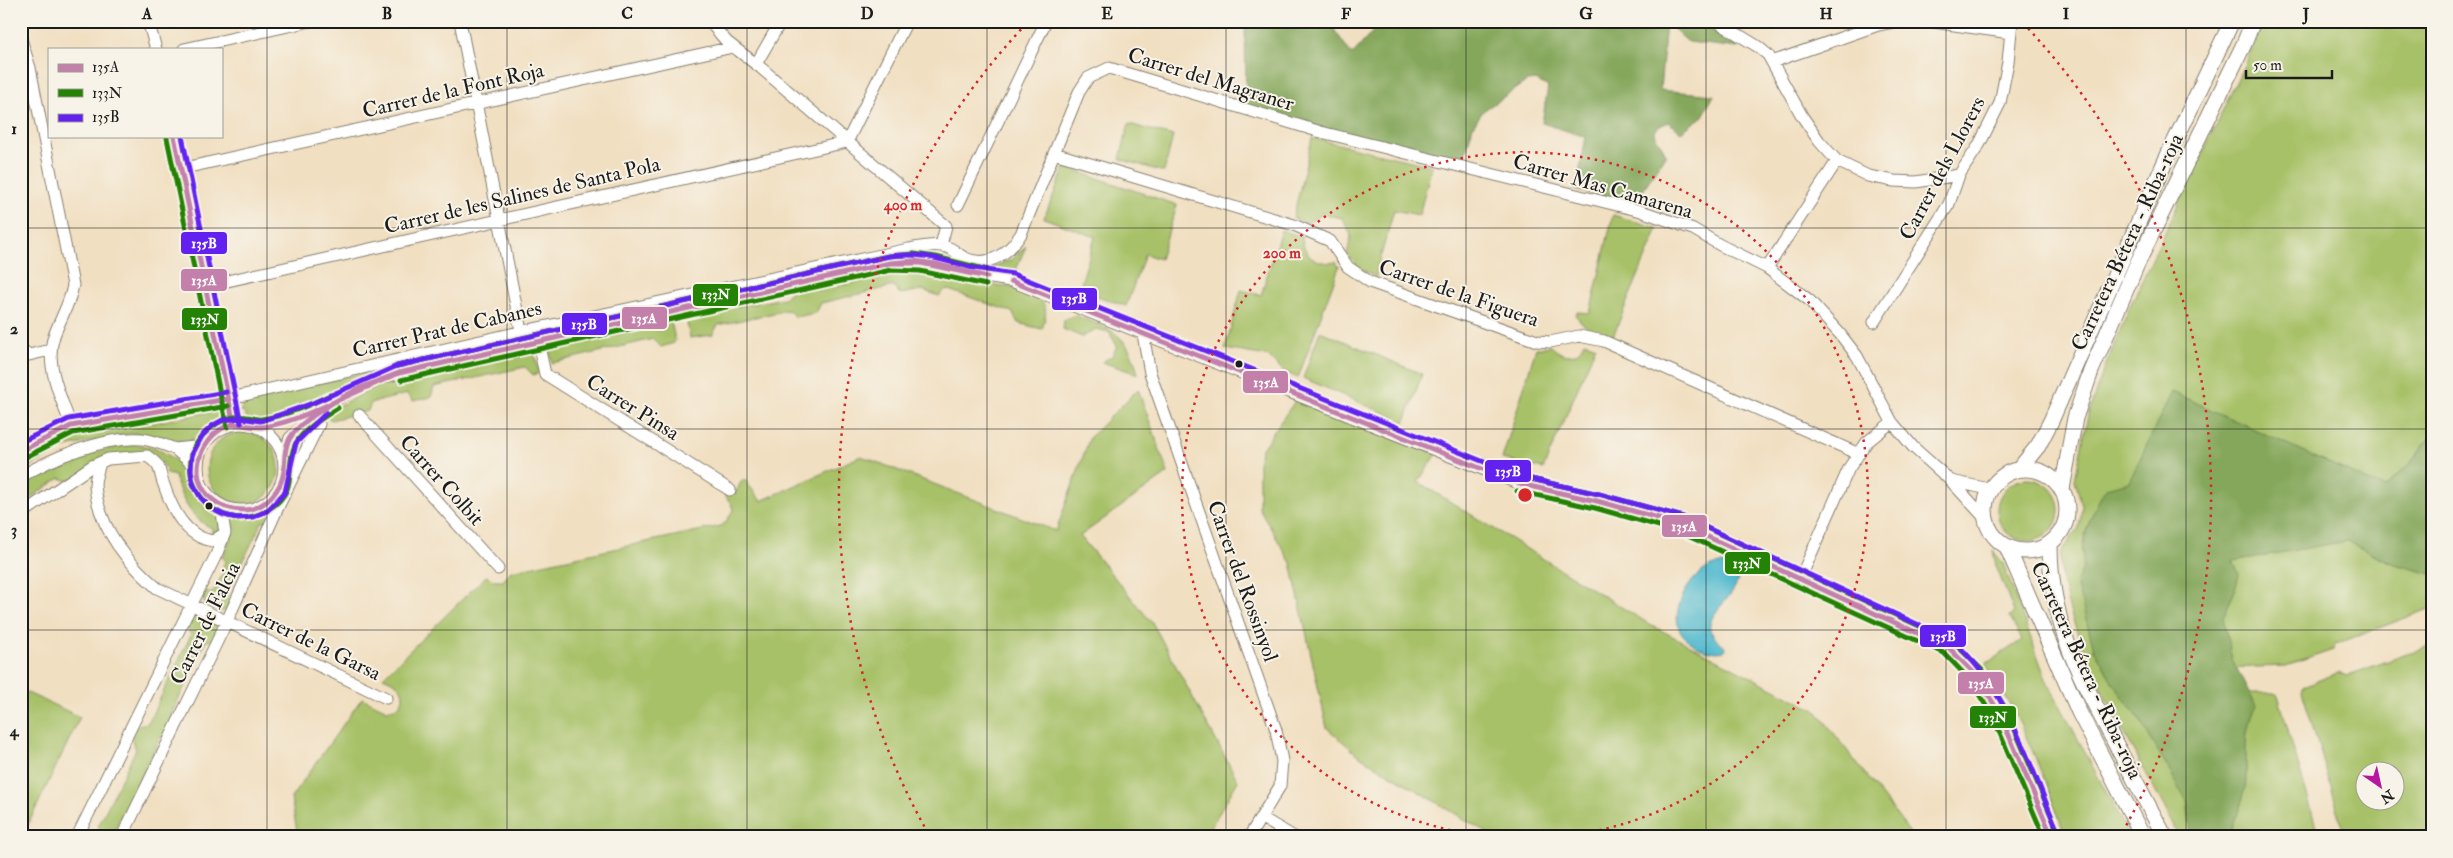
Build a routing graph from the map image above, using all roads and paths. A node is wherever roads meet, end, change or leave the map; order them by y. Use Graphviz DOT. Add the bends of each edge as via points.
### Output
graph roads {
  1 [pos="148,21"];
  2 [pos="311,21"];
  3 [pos="460,21"];
  4 [pos="709,21"];
  5 [pos="782,21"];
  6 [pos="907,21"];
  7 [pos="1046,21"];
  8 [pos="1716,21"];
  9 [pos="1899,21"];
  10 [pos="1926,21"];
  11 [pos="2012,21"];
  12 [pos="2232,21"];
  13 [pos="2253,21"];
  14 [pos="2012,33"];
  15 [pos="21,39"];
  16 [pos="733,47"];
  17 [pos="156,48"];
  18 [pos="189,48"];
  19 [pos="1772,62"];
  20 [pos="756,64"];
  21 [pos="476,104"];
  22 [pos="1321,132"];
  23 [pos="174,138"];
  24 [pos="847,142"];
  25 [pos="1054,153"];
  26 [pos="1837,161"];
  27 [pos="180,169"];
  28 [pos="1959,175"];
  29 [pos="958,205"];
  30 [pos="499,220"];
  31 [pos="940,245"];
  32 [pos="1767,268"];
  33 [pos="205,286"];
  34 [pos="1874,322"];
  35 [pos="521,331"];
  36 [pos="1143,334"];
  37 [pos="538,342"];
  38 [pos="21,349"];
  39 [pos="50,350"];
  40 [pos="227,399"];
  41 [pos="322,407"];
  42 [pos="359,415"];
  43 [pos="1892,422"];
  44 [pos="319,424"];
  45 [pos="234,425"];
  46 [pos="71,426"];
  47 [pos="260,428"];
  48 [pos="204,446"];
  49 [pos="175,449"];
  50 [pos="21,451"];
  51 [pos="1859,454"];
  52 [pos="283,458"];
  53 [pos="100,463"];
  54 [pos="2020,468"];
  55 [pos="198,469"];
  56 [pos="21,477"];
  57 [pos="1951,481"];
  58 [pos="1989,489"];
  59 [pos="2062,489"];
  60 [pos="730,490"];
  61 [pos="221,506"];
  62 [pos="21,514"];
  63 [pos="1985,518"];
  64 [pos="225,533"];
  65 [pos="2050,544"];
  66 [pos="2007,547"];
  67 [pos="498,569"];
  68 [pos="1800,579"];
  69 [pos="192,605"];
  70 [pos="227,621"];
  71 [pos="386,698"];
  72 [pos="1262,818"];
  73 [pos="77,837"];
  74 [pos="122,837"];
  75 [pos="1249,837"];
  76 [pos="1294,837"];
  77 [pos="2052,837"];
  78 [pos="2143,837"];
  79 [pos="2165,837"];
  1 -- 17 [label="street"];
  2 -- 18 [label="street"];
  3 -- 21 [label="street"];
  4 -- 16 [label="street"];
  5 -- 20 [label="street"];
  6 -- 24 [label="street"];
  7 -- 29 [label="street"];
  8 -- 19 [label="street" via="1757,46"];
  9 -- 19 [label="street" via="1878,25"];
  10 -- 14 [label="street"];
  11 -- 14 [label="street, Carrer dels Llorers"];
  12 -- 54 [label="main road, Carretera Bétera - Riba-roja" via="2050,421 2038,446"];
  13 -- 59 [label="main road, Carretera Bétera - Riba-roja" via="2137,264 2091,371 2075,418"];
  14 -- 28 [label="street, Carrer dels Llorers" via="2000,103 1979,145"];
  15 -- 39 [label="street" via="28,59 73,285 72,296"];
  16 -- 20 [label="street"];
  16 -- 21 [label="street, Carrer de la Font Roja"];
  19 -- 26 [label="street" via="1802,116"];
  20 -- 24 [label="street"];
  21 -- 27 [label="street, Carrer de la Font Roja"];
  21 -- 30 [label="street"];
  22 -- 25 [label="street, Carrer del Magraner" via="1108,68 1088,78 1079,92"];
  22 -- 32 [label="street, Carrer Mas Camarena" via="1640,211 1693,229"];
  23 -- 27 [label="street"];
  24 -- 30 [label="street, Carrer de les Salines de Santa Pola"];
  24 -- 31 [label="street" via="946,226"];
  25 -- 31 [label="street, Carrer del Magraner" via="1013,247 991,261 978,261 964,258 956,250"];
  25 -- 51 [label="street, Carrer de la Figuera" via="1294,225 1330,241 1350,269 1380,286 1537,341 1580,336 1604,341"];
  26 -- 28 [label="street" via="1868,176 1894,181 1916,182"];
  26 -- 32 [label="street"];
  27 -- 33 [label="street"];
  28 -- 34 [label="street, Carrer dels Llorers" via="1949,204"];
  30 -- 33 [label="street, Carrer de les Salines de Santa Pola"];
  30 -- 35 [label="street"];
  31 -- 35 [label="street, Carrer Prat de Cabanes" via="909,248"];
  32 -- 43 [label="street, Carrer Mas Camarena" via="1809,300 1840,334 1857,356"];
  33 -- 40 [label="street"];
  35 -- 40 [label="street, Carrer Prat de Cabanes"];
  36 -- 37 [label="street" via="1011,281 914,261 890,263"];
  36 -- 68 [label="street" via="1520,484 1597,500 1680,524"];
  36 -- 72 [label="street, Carrer del Rossinyol" via="1150,373 1276,730 1282,760 1280,786"];
  37 -- 41 [label="street" via="399,372 370,382"];
  37 -- 60 [label="street, Carrer Pinsa" via="545,374"];
  38 -- 39 [label="street" via="29,355"];
  39 -- 46 [label="street" via="52,367"];
  40 -- 45 [label="street"];
  40 -- 46 [label="street, Carrer Prat de Cabanes"];
  41 -- 47 [label="street"];
  41 -- 52 [label="street" via="290,438"];
  42 -- 67 [label="street, Carrer Colbit"];
  43 -- 51 [label="street"];
  43 -- 57 [label="street, Carrer Mas Camarena"];
  44 -- 70 [label="street, Carrer de Falcia"];
  45 -- 47 [label="street"];
  45 -- 48 [label="street" via="222,428"];
  46 -- 50 [label="street, Carrer Prat de Cabanes"];
  47 -- 52 [label="street" via="279,446"];
  48 -- 49 [label="street"];
  48 -- 55 [label="street"];
  49 -- 55 [label="street"];
  49 -- 56 [label="street" via="142,439 122,440 57,457"];
  51 -- 68 [label="street" via="1838,489"];
  52 -- 61 [label="street" via="284,472 280,485 267,501 248,510"];
  53 -- 62 [label="street"];
  53 -- 64 [label="street" via="108,459 147,456 158,465 179,518 191,531 213,541"];
  53 -- 69 [label="street, Carrer de la Garsa" via="95,483 97,498 106,525 119,548 134,569 157,588"];
  54 -- 58 [label="main road" via="2002,475"];
  54 -- 59 [label="main road" via="2044,472"];
  55 -- 61 [label="street" via="204,491"];
  57 -- 58 [label="street"];
  57 -- 63 [label="street, Carrer Mas Camarena"];
  58 -- 63 [label="main road" via="1984,504"];
  59 -- 65 [label="main road" via="2067,504 2066,519"];
  61 -- 64 [label="street, Carrer de Falcia"];
  63 -- 66 [label="main road" via="1995,538"];
  64 -- 69 [label="street, Carrer de Falcia"];
  65 -- 66 [label="main road" via="2036,550 2021,551"];
  65 -- 79 [label="main road, Carretera Bétera - Riba-roja" via="2050,573 2063,634 2074,666"];
  66 -- 78 [label="main road, Carretera Bétera - Riba-roja" via="2079,712"];
  68 -- 77 [label="street" via="1948,648 1976,675 2000,714"];
  69 -- 70 [label="street, Carrer de la Garsa"];
  69 -- 73 [label="street, Carrer de Falcia"];
  70 -- 71 [label="street, Carrer de la Garsa"];
  70 -- 74 [label="street, Carrer de Falcia"];
  72 -- 75 [label="street, Carrer del Rossinyol"];
  72 -- 76 [label="street"];
}
